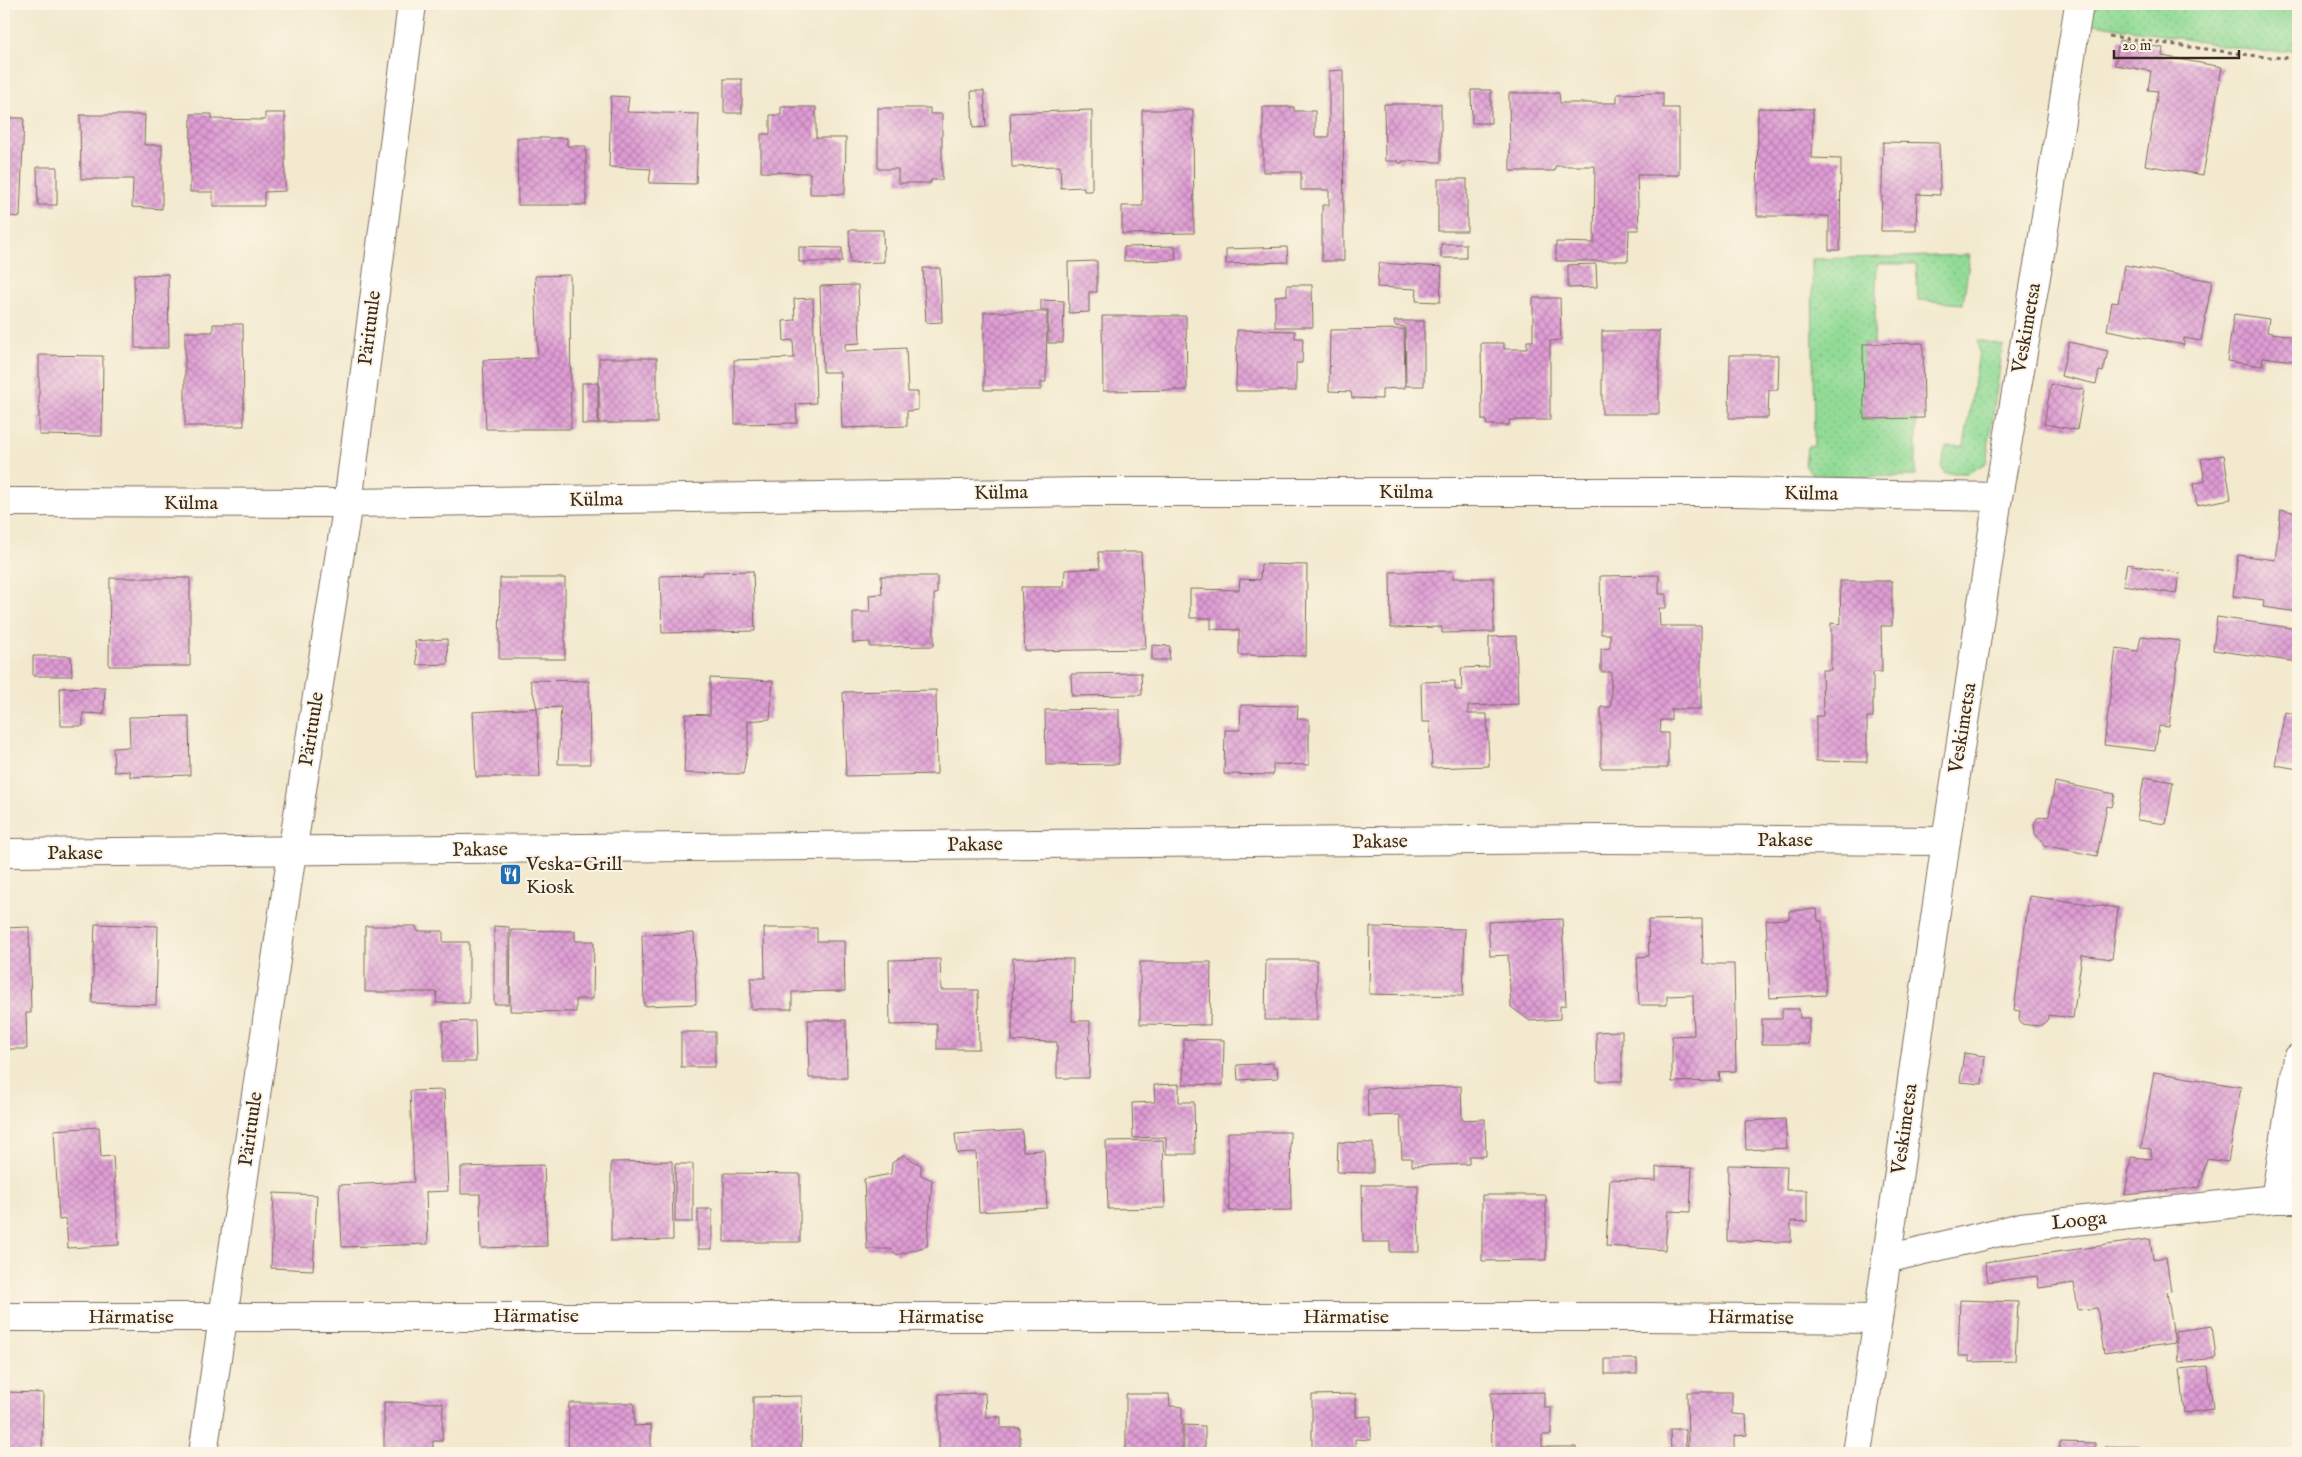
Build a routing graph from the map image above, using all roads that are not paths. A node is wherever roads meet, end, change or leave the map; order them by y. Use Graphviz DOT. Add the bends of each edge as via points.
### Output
graph roads {
  1 [pos="412,4"];
  2 [pos="2079,4"];
  3 [pos="1998,497"];
  4 [pos="4,502"];
  5 [pos="348,503"];
  6 [pos="1946,841"];
  7 [pos="292,852"];
  8 [pos="4,854"];
  9 [pos="2298,1058"];
  10 [pos="2287,1199"];
  11 [pos="1886,1259"];
  12 [pos="223,1316"];
  13 [pos="4,1317"];
  14 [pos="1878,1319"];
  15 [pos="203,1453"];
  16 [pos="1857,1453"];
  1 -- 5 [label="street, Pärituule"];
  2 -- 3 [label="street, Veskimetsa"];
  3 -- 5 [label="street, Külma" via="1736,492 1086,492"];
  3 -- 6 [label="street, Veskimetsa"];
  4 -- 5 [label="street, Külma"];
  5 -- 7 [label="street, Pärituule"];
  6 -- 7 [label="street, Pakase" via="1589,840"];
  6 -- 11 [label="street, Veskimetsa"];
  7 -- 8 [label="street, Pakase"];
  7 -- 12 [label="street, Pärituule"];
  9 -- 10 [label="street, Looga"];
  10 -- 11 [label="street, Looga" via="2021,1227"];
  11 -- 14 [label="street, Veskimetsa"];
  12 -- 13 [label="street, Härmatise"];
  12 -- 14 [label="street, Härmatise"];
  12 -- 15 [label="street, Pärituule"];
  14 -- 16 [label="street, Veskimetsa"];
}
